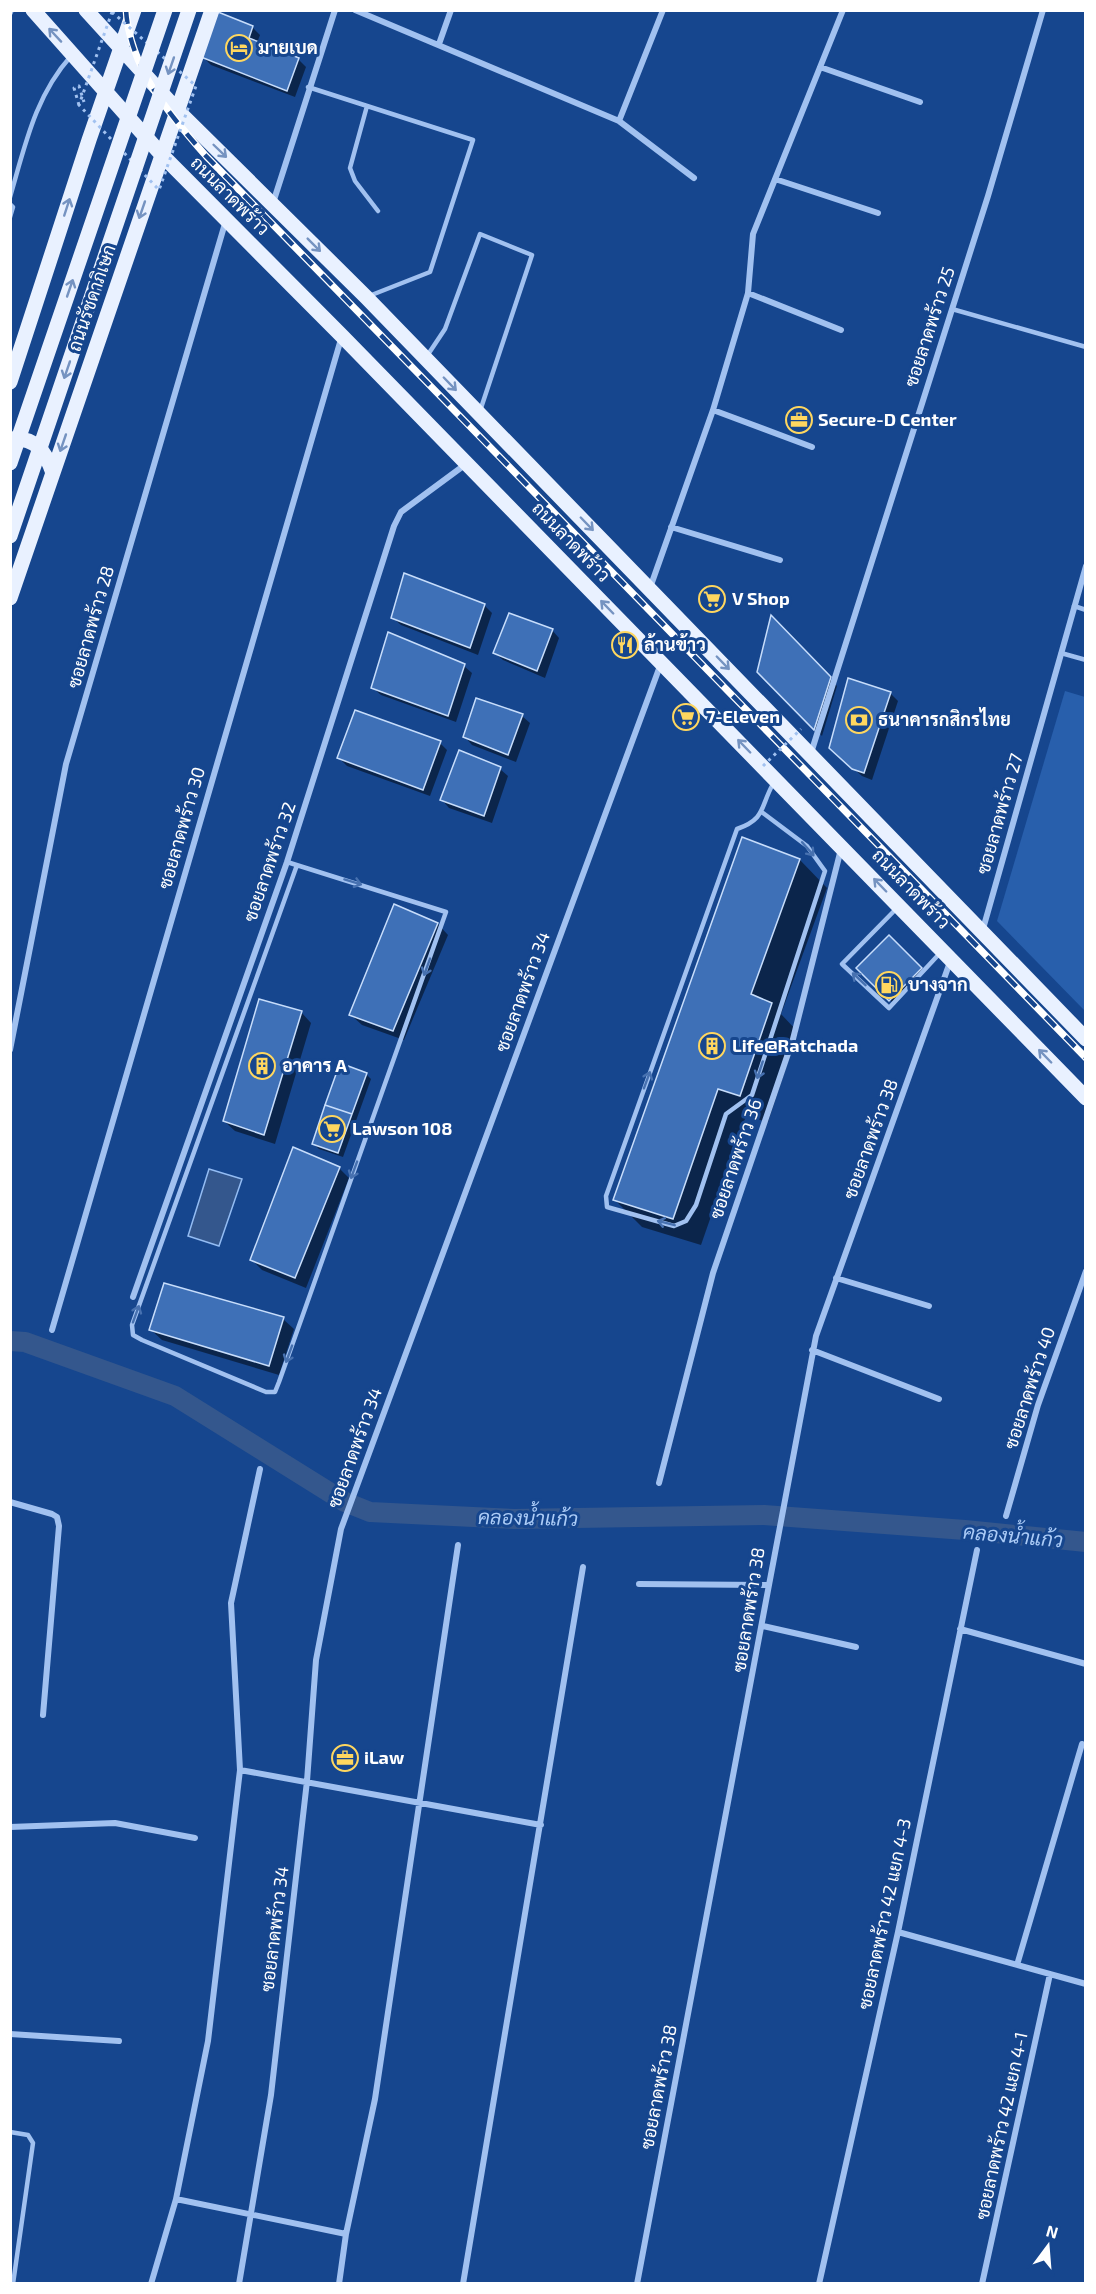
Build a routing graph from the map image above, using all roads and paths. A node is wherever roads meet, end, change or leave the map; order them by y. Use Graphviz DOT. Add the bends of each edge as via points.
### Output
graph roads {
  1 [pos="33,10"];
  2 [pos="86,10"];
  3 [pos="134,10"];
  4 [pos="165,10"];
  5 [pos="189,10"];
  6 [pos="212,10"];
  7 [pos="335,10"];
  8 [pos="355,10"];
  9 [pos="451,10"];
  10 [pos="663,10"];
  11 [pos="843,10"];
  12 [pos="1043,10"];
  13 [pos="439,44"];
  14 [pos="121,50"];
  15 [pos="73,54"];
  16 [pos="820,67"];
  17 [pos="308,87"];
  18 [pos="106,91"];
  19 [pos="84,102"];
  20 [pos="920,102"];
  21 [pos="79,105"];
  22 [pos="366,106"];
  23 [pos="178,111"];
  24 [pos="619,121"];
  25 [pos="161,154"];
  26 [pos="693,178"];
  27 [pos="775,179"];
  28 [pos="10,197"];
  29 [pos="273,203"];
  30 [pos="10,204"];
  31 [pos="378,211"];
  32 [pos="878,213"];
  33 [pos="10,217"];
  34 [pos="226,220"];
  35 [pos="748,293"];
  36 [pos="366,297"];
  37 [pos="952,309"];
  38 [pos="841,330"];
  39 [pos="342,336"];
  40 [pos="1086,347"];
  41 [pos="425,358"];
  42 [pos="10,382"];
  43 [pos="714,410"];
  44 [pos="479,413"];
  45 [pos="10,439"];
  46 [pos="812,447"];
  47 [pos="10,463"];
  48 [pos="467,463"];
  49 [pos="53,473"];
  50 [pos="671,527"];
  51 [pos="10,536"];
  52 [pos="780,560"];
  53 [pos="1086,566"];
  54 [pos="650,589"];
  55 [pos="10,598"];
  56 [pos="1074,606"];
  57 [pos="1086,609"];
  58 [pos="1061,653"];
  59 [pos="1086,660"];
  60 [pos="662,662"];
  61 [pos="801,729"];
  62 [pos="810,754"];
  63 [pos="764,766"];
  64 [pos="776,779"];
  65 [pos="763,813"];
  66 [pos="842,846"];
  67 [pos="287,861"];
  68 [pos="297,865"];
  69 [pos="900,906"];
  70 [pos="982,933"];
  71 [pos="947,954"];
  72 [pos="1086,1039"];
  73 [pos="10,1050"];
  74 [pos="1086,1098"];
  75 [pos="1086,1271"];
  76 [pos="836,1278"];
  77 [pos="133,1297"];
  78 [pos="928,1306"];
  79 [pos="52,1330"];
  80 [pos="812,1350"];
  81 [pos="939,1399"];
  82 [pos="260,1469"];
  83 [pos="659,1483"];
  84 [pos="10,1502"];
  85 [pos="1006,1516"];
  86 [pos="458,1545"];
  87 [pos="977,1550"];
  88 [pos="583,1567"];
  89 [pos="639,1584"];
  90 [pos="769,1586"];
  91 [pos="763,1626"];
  92 [pos="960,1629"];
  93 [pos="856,1647"];
  94 [pos="1086,1664"];
  95 [pos="43,1715"];
  96 [pos="1082,1744"];
  97 [pos="240,1770"];
  98 [pos="307,1781"];
  99 [pos="420,1802"];
  100 [pos="542,1825"];
  101 [pos="10,1827"];
  102 [pos="195,1838"];
  103 [pos="898,1932"];
  104 [pos="1017,1965"];
  105 [pos="1050,1974"];
  106 [pos="1086,1984"];
  107 [pos="10,2034"];
  108 [pos="119,2041"];
  109 [pos="10,2132"];
  110 [pos="176,2199"];
  111 [pos="252,2214"];
  112 [pos="346,2234"];
  113 [pos="13,2283"];
  114 [pos="151,2283"];
  115 [pos="238,2283"];
  116 [pos="339,2283"];
  117 [pos="463,2283"];
  118 [pos="637,2283"];
  119 [pos="819,2283"];
  120 [pos="982,2283"];
  15 -- 1 [label="main road, ถนนลาดพร้าว, one-way"];
  2 -- 14 [label="main road, ถนนลาดพร้าว"];
  3 -- 14 [label="main road"];
  47 -- 4 [label="main road, ถนนรัชดาภิเษก, one-way, bridge"];
  5 -- 51 [label="main road, ถนนรัชดาภิเษก, one-way, bridge"];
  6 -- 23 [label="main road, ถนนรัชดาภิเษก"];
  7 -- 17 [label="street"];
  8 -- 13 [label="street"];
  9 -- 13 [label="street"];
  10 -- 24 [label="street"];
  11 -- 16 [label="street"];
  12 -- 37 [label="street, ซอยลาดพร้าว 25"];
  13 -- 24 [label="street"];
  14 -- 18 [label="main road"];
  14 -- 23 [label="main road, ถนนลาดพร้าว"];
  15 -- 18 [label="main road, ถนนลาดพร้าว"];
  15 -- 28 [label="lane" via="58,70 37,107"];
  16 -- 20 [label="street"];
  16 -- 27 [label="street"];
  17 -- 22 [label="lane"];
  17 -- 29 [label="street"];
  18 -- 25 [label="main road, ถนนลาดพร้าว"];
  42 -- 18 [label="main road, one-way"];
  19 -- 21 [label="path" via="79,86 74,88"];
  22 -- 31 [label="lane" via="350,168"];
  22 -- 36 [label="lane" via="473,140 430,272"];
  23 -- 25 [label="main road, ถนนรัชดาภิเษก"];
  23 -- 29 [label="main road, ถนนลาดพร้าว, one-way"];
  24 -- 26 [label="street"];
  25 -- 34 [label="main road, ถนนลาดพร้าว"];
  25 -- 49 [label="main road, ถนนรัชดาภิเษก, one-way"];
  27 -- 32 [label="street"];
  27 -- 35 [label="street" via="753,234"];
  29 -- 36 [label="main road, ถนนลาดพร้าว, one-way"];
  30 -- 33 [label="lane"];
  34 -- 39 [label="main road, ถนนลาดพร้าว"];
  34 -- 73 [label="street, ซอยลาดพร้าว 28" via="66,764"];
  35 -- 38 [label="street"];
  35 -- 43 [label="street"];
  36 -- 41 [label="main road, ถนนลาดพร้าว"];
  37 -- 40 [label="lane"];
  37 -- 62 [label="street, ซอยลาดพร้าว 25"];
  39 -- 48 [label="main road, ถนนลาดพร้าว"];
  39 -- 79 [label="street, ซอยลาดพร้าว 30"];
  41 -- 44 [label="main road, ถนนลาดพร้าว, one-way"];
  41 -- 44 [label="lane" via="446,329 480,234 532,255"];
  43 -- 46 [label="street"];
  43 -- 50 [label="street"];
  44 -- 54 [label="main road, ถนนลาดพร้าว, one-way"];
  45 -- 49 [label="main road" via="37,445 45,452"];
  60 -- 48 [label="main road, ถนนลาดพร้าว, one-way"];
  48 -- 67 [label="street, ซอยลาดพร้าว 32" via="401,512 394,526"];
  49 -- 55 [label="main road, ถนนรัชดาภิเษก"];
  50 -- 52 [label="street"];
  50 -- 54 [label="street"];
  53 -- 56 [label="street, ซอยลาดพร้าว 27"];
  54 -- 62 [label="main road, ถนนลาดพร้าว, one-way"];
  56 -- 57 [label="lane"];
  56 -- 58 [label="street, ซอยลาดพร้าว 27"];
  58 -- 59 [label="lane"];
  58 -- 70 [label="street, ซอยลาดพร้าว 27"];
  64 -- 60 [label="main road, ถนนลาดพร้าว, one-way"];
  60 -- 98 [label="street, ซอยลาดพร้าว 34" via="341,1529 316,1660"];
  61 -- 63 [label="path, bridge"];
  62 -- 70 [label="main road, ถนนลาดพร้าว"];
  64 -- 65 [label="lane" via="765,798"];
  64 -- 66 [label="main road, ถนนลาดพร้าว"];
  65 -- 65 [label="lane, one-way" via="807,846 825,871 752,1095 726,1114 696,1205 686,1221 675,1226 607,1207 606,1196 737,829 752,824"];
  69 -- 66 [label="main road, ถนนลาดพร้าว, one-way"];
  66 -- 83 [label="street, ซอยลาดพร้าว 36" via="793,1039 713,1273"];
  67 -- 68 [label="lane"];
  67 -- 77 [label="street, ซอยลาดพร้าว 32"];
  68 -- 68 [label="lane, one-way" via="446,912 279,1382 275,1392 266,1392 142,1340 133,1335 132,1325"];
  69 -- 71 [label="main road, ถนนลาดพร้าว"];
  71 -- 69 [label="lane, one-way" via="889,1008 842,964"];
  70 -- 72 [label="main road, ถนนลาดพร้าว"];
  74 -- 71 [label="main road, ถนนลาดพร้าว, one-way"];
  71 -- 76 [label="street, ซอยลาดพร้าว 38"];
  75 -- 85 [label="street, ซอยลาดพร้าว 40" via="1038,1405"];
  76 -- 78 [label="street"];
  76 -- 80 [label="street, ซอยลาดพร้าว 38"];
  80 -- 81 [label="street"];
  80 -- 90 [label="street, ซอยลาดพร้าว 38"];
  82 -- 97 [label="street" via="231,1604"];
  84 -- 95 [label="street" via="52,1514 59,1526"];
  86 -- 99 [label="street"];
  87 -- 92 [label="street, ซอยลาดพร้าว 42 แยก 4-3"];
  88 -- 100 [label="street"];
  89 -- 90 [label="street"];
  90 -- 91 [label="street, ซอยลาดพร้าว 38"];
  91 -- 93 [label="street"];
  91 -- 118 [label="street, ซอยลาดพร้าว 38"];
  92 -- 94 [label="street"];
  92 -- 103 [label="street, ซอยลาดพร้าว 42 แยก 4-3"];
  96 -- 104 [label="street"];
  97 -- 98 [label="street"];
  97 -- 110 [label="street" via="208,2041"];
  98 -- 99 [label="street"];
  98 -- 111 [label="street, ซอยลาดพร้าว 34" via="271,2095"];
  99 -- 100 [label="street"];
  99 -- 112 [label="street" via="375,2099"];
  100 -- 117 [label="street"];
  101 -- 102 [label="street" via="115,1823"];
  103 -- 104 [label="street"];
  103 -- 119 [label="street, ซอยลาดพร้าว 42 แยก 4-3"];
  104 -- 105 [label="street"];
  105 -- 106 [label="street"];
  105 -- 120 [label="street, ซอยลาดพร้าว 42 แยก 4-1"];
  107 -- 108 [label="street"];
  109 -- 113 [label="lane" via="28,2135 33,2143"];
  110 -- 111 [label="street"];
  110 -- 114 [label="street"];
  111 -- 112 [label="street"];
  111 -- 115 [label="street, ซอยลาดพร้าว 34"];
  112 -- 116 [label="street"];
}
